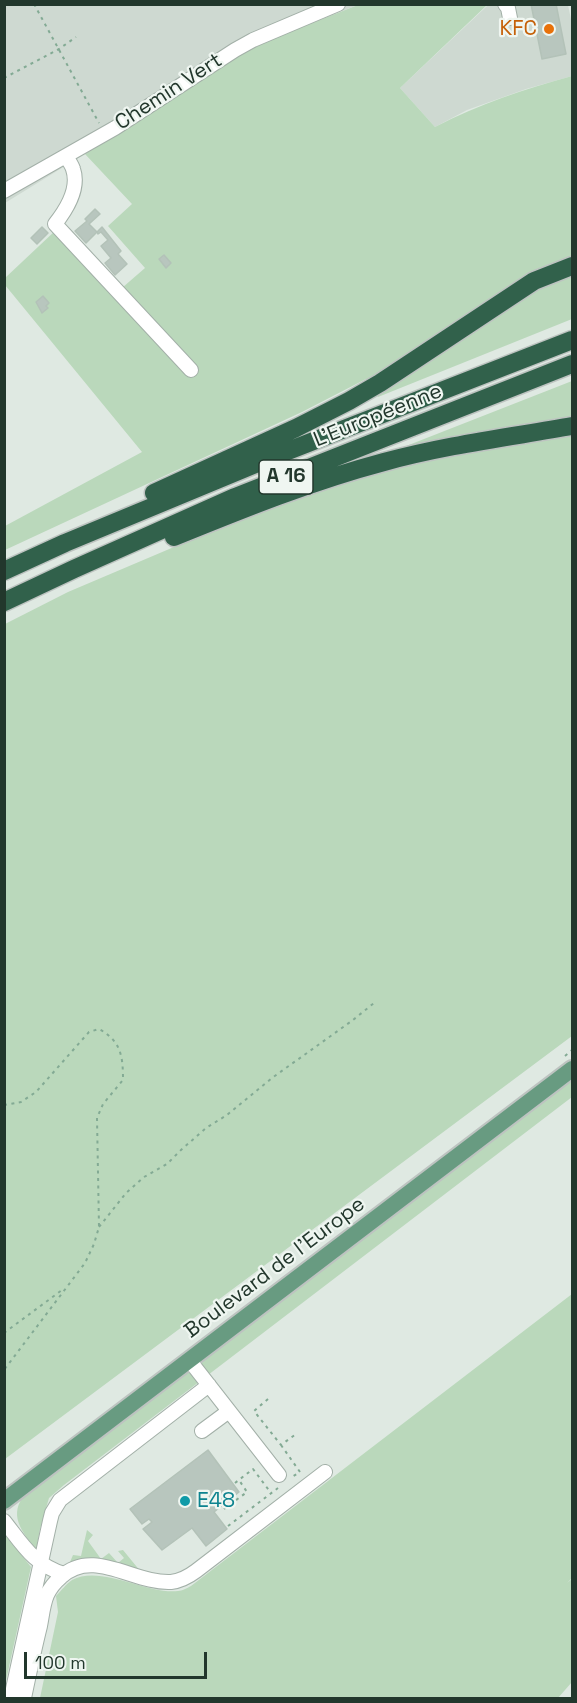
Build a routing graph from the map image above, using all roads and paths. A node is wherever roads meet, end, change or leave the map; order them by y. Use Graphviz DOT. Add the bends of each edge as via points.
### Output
graph roads {
  1 [pos="34,4"];
  2 [pos="338,4"];
  3 [pos="76,37"];
  4 [pos="59,49"];
  5 [pos="4,78"];
  6 [pos="99,123"];
  7 [pos="66,156"];
  8 [pos="4,191"];
  9 [pos="573,266"];
  10 [pos="573,340"];
  11 [pos="573,364"];
  12 [pos="191,370"];
  13 [pos="573,426"];
  14 [pos="37,555"];
  15 [pos="4,571"];
  16 [pos="4,603"];
  17 [pos="374,1003"];
  18 [pos="573,1070"];
  19 [pos="4,1105"];
  20 [pos="99,1227"];
  21 [pos="65,1288"];
  22 [pos="4,1333"];
  23 [pos="190,1360"];
  24 [pos="4,1370"];
  25 [pos="209,1385"];
  26 [pos="268,1399"];
  27 [pos="229,1411"];
  28 [pos="202,1431"];
  29 [pos="296,1434"];
  30 [pos="280,1445"];
  31 [pos="325,1472"];
  32 [pos="239,1480"];
  33 [pos="284,1480"];
  34 [pos="235,1483"];
  35 [pos="271,1493"];
  36 [pos="4,1501"];
  37 [pos="224,1509"];
  38 [pos="4,1521"];
  39 [pos="228,1526"];
  40 [pos="41,1563"];
  41 [pos="64,1574"];
  42 [pos="11,1698"];
  43 [pos="24,1698"];
  1 -- 4 [label="path"];
  2 -- 7 [label="street, Chemin Vert" via="235,50"];
  3 -- 4 [label="path"];
  4 -- 5 [label="path"];
  4 -- 6 [label="path"];
  7 -- 8 [label="street, Chemin Vert"];
  7 -- 12 [label="street" via="74,170 74,184 68,207 55,224"];
  9 -- 14 [label="highway" via="534,281 344,404 148,496"];
  10 -- 14 [label="highway, L'Européenne / A 16" via="270,458"];
  11 -- 16 [label="highway, L'Européenne / A 16" via="235,497"];
  13 -- 16 [label="highway" via="428,452 351,471"];
  14 -- 15 [label="highway, L'Européenne / A 16"];
  17 -- 20 [label="path" via="206,1128 167,1164 144,1177"];
  18 -- 23 [label="main road, Boulevard de l'Europe"];
  19 -- 20 [label="path" via="21,1102 36,1092 89,1032 99,1029 110,1035 122,1054 123,1080 97,1118"];
  20 -- 21 [label="path" via="85,1263"];
  21 -- 22 [label="path"];
  21 -- 24 [label="path"];
  23 -- 25 [label="street"];
  23 -- 36 [label="main road, Boulevard de l'Europe"];
  25 -- 27 [label="street"];
  25 -- 40 [label="street" via="60,1500 52,1512"];
  26 -- 30 [label="path" via="254,1411"];
  27 -- 28 [label="street"];
  27 -- 33 [label="street"];
  29 -- 30 [label="path"];
  30 -- 33 [label="path" via="300,1472"];
  31 -- 41 [label="street" via="184,1579 161,1582 85,1564"];
  32 -- 34 [label="path"];
  32 -- 35 [label="path" via="253,1469"];
  32 -- 37 [label="path" via="247,1492"];
  33 -- 35 [label="path"];
  35 -- 39 [label="path"];
  38 -- 40 [label="street"];
  40 -- 41 [label="street"];
  40 -- 42 [label="street"];
  41 -- 43 [label="street" via="46,1598"];
}
